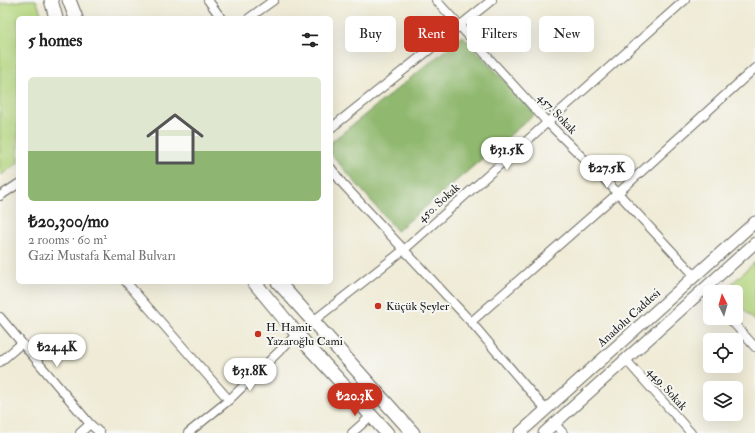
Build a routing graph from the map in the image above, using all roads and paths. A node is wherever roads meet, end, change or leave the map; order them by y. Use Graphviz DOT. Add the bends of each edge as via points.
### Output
graph roads {
  1 [pos="51,0"];
  2 [pos="69,0"];
  3 [pos="208,0"];
  4 [pos="274,0"];
  5 [pos="436,0"];
  6 [pos="492,0"];
  7 [pos="684,0"];
  8 [pos="55,16"];
  9 [pos="75,16"];
  10 [pos="220,16"];
  11 [pos="252,16"];
  12 [pos="460,26"];
  13 [pos="755,68"];
  14 [pos="547,122"];
  15 [pos="333,126"];
  16 [pos="333,171"];
  17 [pos="16,185"];
  18 [pos="618,193"];
  19 [pos="0,196"];
  20 [pos="755,222"];
  21 [pos="753,248"];
  22 [pos="405,249"];
  23 [pos="695,276"];
  24 [pos="128,284"];
  25 [pos="256,284"];
  26 [pos="280,284"];
  27 [pos="715,285"];
  28 [pos="703,296"];
  29 [pos="0,316"];
  30 [pos="312,322"];
  31 [pos="471,322"];
  32 [pos="735,325"];
  33 [pos="297,334"];
  34 [pos="22,343"];
  35 [pos="755,347"];
  36 [pos="626,360"];
  37 [pos="0,362"];
  38 [pos="229,400"];
  39 [pos="546,410"];
  40 [pos="371,416"];
  41 [pos="90,424"];
  42 [pos="555,424"];
  43 [pos="80,433"];
  44 [pos="100,433"];
  45 [pos="188,433"];
  46 [pos="352,433"];
  47 [pos="387,433"];
  48 [pos="413,433"];
  49 [pos="520,433"];
  50 [pos="544,433"];
  51 [pos="563,433"];
  52 [pos="691,433"];
  1 -- 8 [label="main road"];
  2 -- 9 [label="main road"];
  3 -- 10 [label="street"];
  4 -- 11 [label="street"];
  5 -- 12 [label="street, 457. Sokak"];
  6 -- 12 [label="street"];
  7 -- 14 [label="street, 450. Sokak"];
  12 -- 14 [label="street, 457. Sokak"];
  12 -- 15 [label="street"];
  13 -- 18 [label="street"];
  14 -- 18 [label="street, 457. Sokak"];
  14 -- 22 [label="street, 450. Sokak"];
  16 -- 22 [label="street"];
  17 -- 19 [label="street"];
  18 -- 23 [label="street, 457. Sokak"];
  18 -- 31 [label="street"];
  20 -- 23 [label="main road, Anadolu Caddesi"];
  21 -- 27 [label="main road"];
  22 -- 30 [label="street, 450. Sokak"];
  22 -- 31 [label="street"];
  23 -- 39 [label="main road, Anadolu Caddesi"];
  24 -- 38 [label="street"];
  25 -- 33 [label="main road"];
  26 -- 30 [label="main road"];
  28 -- 36 [label="main road"];
  29 -- 34 [label="street"];
  30 -- 48 [label="main road"];
  31 -- 39 [label="street"];
  32 -- 35 [label="street"];
  33 -- 38 [label="street"];
  33 -- 40 [label="main road"];
  34 -- 37 [label="street"];
  34 -- 41 [label="street"];
  36 -- 42 [label="main road"];
  36 -- 52 [label="street, 449. Sokak"];
  38 -- 45 [label="street"];
  39 -- 49 [label="main road, Anadolu Caddesi"];
  40 -- 46 [label="street"];
  40 -- 47 [label="main road"];
  41 -- 43 [label="street"];
  41 -- 44 [label="street"];
  42 -- 50 [label="main road"];
  42 -- 51 [label="street"];
}
